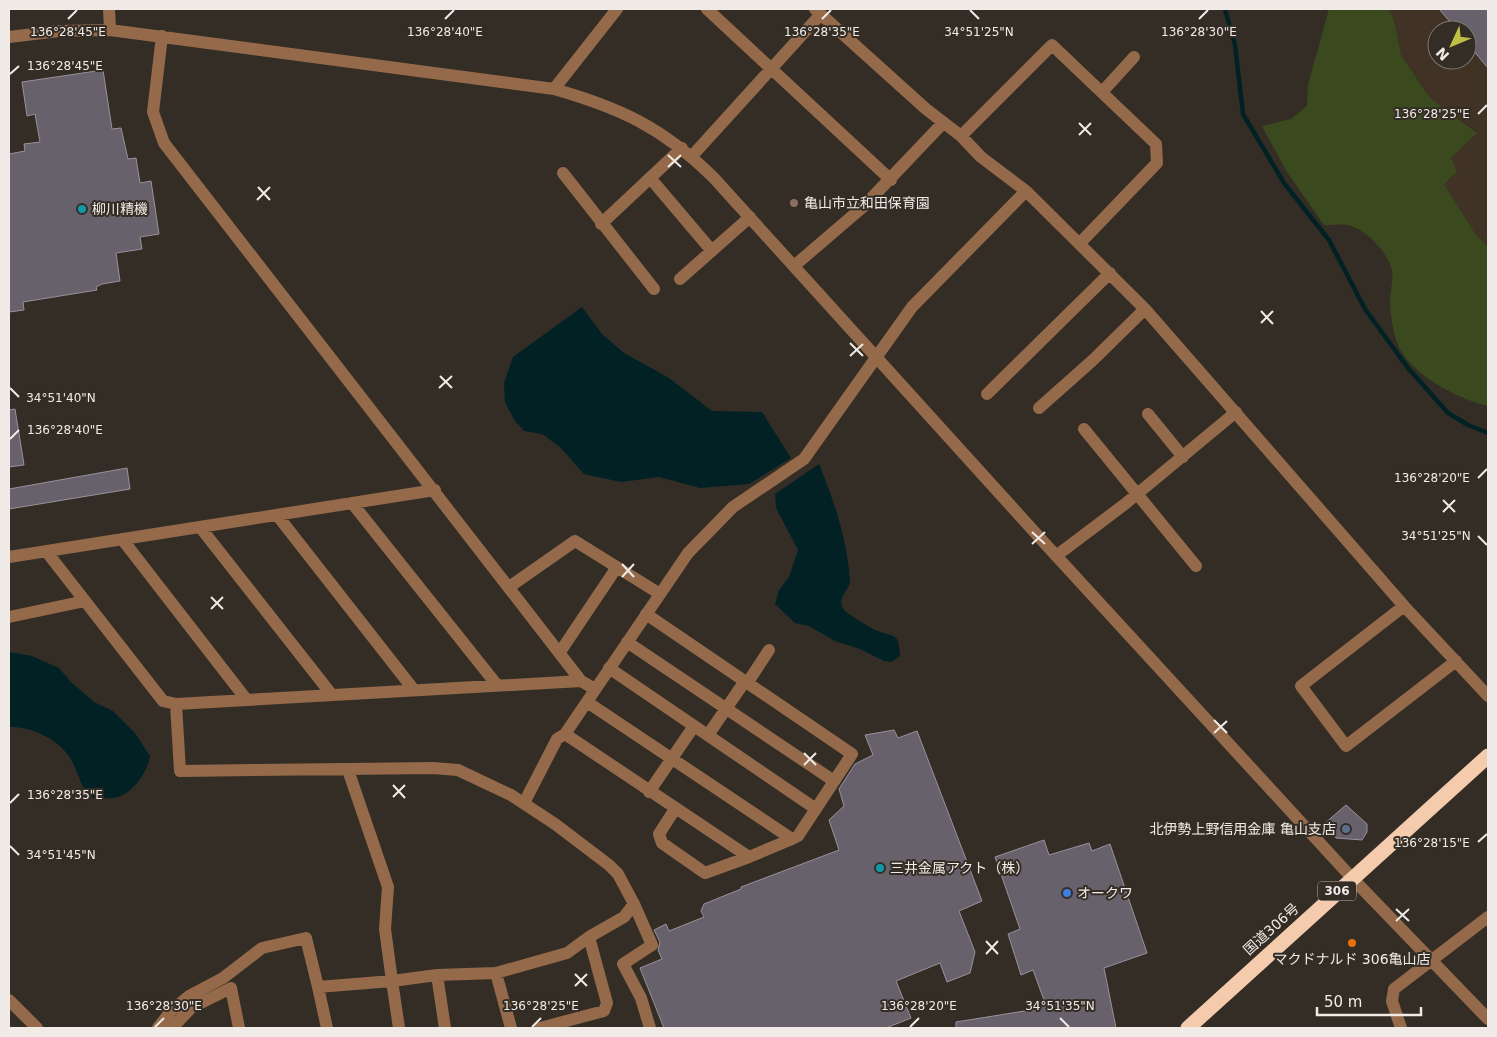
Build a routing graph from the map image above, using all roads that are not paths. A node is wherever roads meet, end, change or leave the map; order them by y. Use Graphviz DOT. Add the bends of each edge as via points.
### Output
graph roads {
  1 [pos="109,9"];
  2 [pos="617,9"];
  3 [pos="707,9"];
  4 [pos="818,11"];
  5 [pos="110,30"];
  6 [pos="162,36"];
  7 [pos="9,37"];
  8 [pos="1134,58"];
  9 [pos="770,69"];
  10 [pos="554,89"];
  11 [pos="1102,92"];
  12 [pos="943,123"];
  13 [pos="961,136"];
  14 [pos="687,152"];
  15 [pos="563,173"];
  16 [pos="651,179"];
  17 [pos="891,180"];
  18 [pos="1026,191"];
  19 [pos="750,217"];
  20 [pos="601,224"];
  21 [pos="1080,243"];
  22 [pos="712,251"];
  23 [pos="794,266"];
  24 [pos="1110,273"];
  25 [pos="680,279"];
  26 [pos="654,289"];
  27 [pos="1145,309"];
  28 [pos="877,357"];
  29 [pos="987,394"];
  30 [pos="1039,408"];
  31 [pos="1236,412"];
  32 [pos="1148,414"];
  33 [pos="1084,429"];
  34 [pos="1183,457"];
  35 [pos="435,490"];
  36 [pos="1138,492"];
  37 [pos="352,503"];
  38 [pos="277,515"];
  39 [pos="200,527"];
  40 [pos="122,539"];
  41 [pos="46,551"];
  42 [pos="1056,556"];
  43 [pos="9,557"];
  44 [pos="1196,566"];
  45 [pos="617,567"];
  46 [pos="509,587"];
  47 [pos="660,594"];
  48 [pos="85,600"];
  49 [pos="1404,606"];
  50 [pos="646,614"];
  51 [pos="9,618"];
  52 [pos="627,642"];
  53 [pos="769,650"];
  54 [pos="560,652"];
  55 [pos="1456,661"];
  56 [pos="609,668"];
  57 [pos="581,681"];
  58 [pos="747,682"];
  59 [pos="497,686"];
  60 [pos="595,689"];
  61 [pos="414,690"];
  62 [pos="332,695"];
  63 [pos="1488,696"];
  64 [pos="246,699"];
  65 [pos="587,702"];
  66 [pos="176,704"];
  67 [pos="726,709"];
  68 [pos="694,726"];
  69 [pos="565,734"];
  70 [pos="708,735"];
  71 [pos="1488,756"];
  72 [pos="672,758"];
  73 [pos="348,770"];
  74 [pos="834,781"];
  75 [pos="649,792"];
  76 [pos="524,803"];
  77 [pos="675,809"];
  78 [pos="816,809"];
  79 [pos="792,839"];
  80 [pos="749,857"];
  81 [pos="1352,878"];
  82 [pos="634,904"];
  83 [pos="1488,917"];
  84 [pos="589,937"];
  85 [pos="1431,962"];
  86 [pos="496,973"];
  87 [pos="437,975"];
  88 [pos="392,982"];
  89 [pos="318,987"];
  90 [pos="9,1000"];
  91 [pos="1488,1020"];
  92 [pos="554,1027"];
  93 [pos="37,1028"];
  94 [pos="158,1028"];
  95 [pos="172,1028"];
  96 [pos="239,1028"];
  97 [pos="327,1028"];
  98 [pos="399,1028"];
  99 [pos="445,1028"];
  100 [pos="510,1028"];
  101 [pos="540,1028"];
  102 [pos="650,1028"];
  103 [pos="1188,1028"];
  104 [pos="1401,1028"];
  1 -- 5 [label="street"];
  2 -- 10 [label="street"];
  3 -- 9 [label="street"];
  4 -- 9 [label="street"];
  4 -- 12 [label="street"];
  5 -- 6 [label="street"];
  5 -- 7 [label="street" via="59,31"];
  6 -- 10 [label="street"];
  6 -- 35 [label="street" via="153,112 164,143"];
  8 -- 11 [label="street"];
  9 -- 14 [label="street"];
  9 -- 17 [label="street"];
  10 -- 14 [label="street" via="634,117 663,133"];
  11 -- 13 [label="street" via="1052,45"];
  11 -- 21 [label="street" via="1156,144 1158,158 1157,164"];
  12 -- 13 [label="street"];
  12 -- 17 [label="street"];
  13 -- 18 [label="street" via="981,157"];
  14 -- 16 [label="street"];
  14 -- 19 [label="street"];
  15 -- 20 [label="street"];
  16 -- 20 [label="street"];
  16 -- 22 [label="street"];
  17 -- 23 [label="street"];
  18 -- 21 [label="street"];
  18 -- 28 [label="street" via="912,307"];
  19 -- 22 [label="street"];
  19 -- 23 [label="street"];
  20 -- 26 [label="street"];
  21 -- 24 [label="street"];
  22 -- 25 [label="street"];
  23 -- 28 [label="street"];
  24 -- 27 [label="street"];
  24 -- 29 [label="street"];
  27 -- 30 [label="street"];
  27 -- 31 [label="street"];
  28 -- 42 [label="street"];
  28 -- 47 [label="street" via="804,459 727,513 688,553"];
  31 -- 34 [label="street"];
  31 -- 49 [label="street"];
  32 -- 34 [label="street"];
  33 -- 36 [label="street" via="1130,487"];
  34 -- 36 [label="street"];
  35 -- 37 [label="street"];
  35 -- 46 [label="street"];
  36 -- 42 [label="street"];
  36 -- 44 [label="street"];
  37 -- 38 [label="street"];
  37 -- 59 [label="street"];
  38 -- 39 [label="street"];
  38 -- 61 [label="street"];
  39 -- 40 [label="street"];
  39 -- 62 [label="street"];
  40 -- 41 [label="street"];
  40 -- 64 [label="street"];
  41 -- 43 [label="street"];
  41 -- 48 [label="street"];
  42 -- 81 [label="street"];
  45 -- 46 [label="street" via="574,541"];
  45 -- 47 [label="street"];
  45 -- 54 [label="street"];
  46 -- 54 [label="street"];
  47 -- 50 [label="street"];
  48 -- 51 [label="street"];
  48 -- 66 [label="street" via="163,701"];
  49 -- 55 [label="street"];
  49 -- 55 [label="street" via="1301,686 1346,746"];
  50 -- 52 [label="street"];
  50 -- 58 [label="street"];
  52 -- 56 [label="street"];
  52 -- 67 [label="street"];
  53 -- 58 [label="street"];
  54 -- 57 [label="street"];
  55 -- 63 [label="street"];
  56 -- 60 [label="street"];
  56 -- 68 [label="street"];
  57 -- 59 [label="street"];
  57 -- 60 [label="street"];
  58 -- 67 [label="street"];
  58 -- 74 [label="street" via="852,754"];
  59 -- 61 [label="street"];
  60 -- 65 [label="street"];
  61 -- 62 [label="street"];
  62 -- 64 [label="street"];
  64 -- 66 [label="street"];
  65 -- 69 [label="street"];
  65 -- 72 [label="street"];
  66 -- 73 [label="street" via="180,771"];
  67 -- 70 [label="street"];
  67 -- 74 [label="street"];
  68 -- 70 [label="street"];
  68 -- 72 [label="street"];
  69 -- 75 [label="street"];
  69 -- 76 [label="street" via="557,739"];
  70 -- 78 [label="street"];
  71 -- 81 [label="highway, 国道306号 / 306"];
  72 -- 75 [label="street"];
  72 -- 79 [label="street"];
  73 -- 76 [label="street" via="458,770"];
  73 -- 88 [label="street" via="388,887 386,929"];
  74 -- 78 [label="street"];
  75 -- 77 [label="street"];
  76 -- 82 [label="street" via="609,865 618,874"];
  77 -- 80 [label="street"];
  77 -- 80 [label="street" via="659,834 662,844 706,873"];
  78 -- 79 [label="street" via="798,836"];
  79 -- 80 [label="street"];
  81 -- 85 [label="street"];
  81 -- 103 [label="highway, 国道306号 / 306"];
  82 -- 84 [label="street" via="624,917"];
  82 -- 102 [label="street" via="652,945 623,964 641,998"];
  83 -- 85 [label="street"];
  84 -- 86 [label="street" via="566,952"];
  84 -- 92 [label="street" via="607,1003 604,1011"];
  85 -- 91 [label="street"];
  85 -- 104 [label="street" via="1392,994"];
  86 -- 87 [label="street"];
  86 -- 100 [label="street"];
  87 -- 88 [label="street"];
  87 -- 99 [label="street"];
  88 -- 89 [label="street"];
  88 -- 98 [label="street"];
  89 -- 94 [label="street" via="306,938 262,948 223,978 189,996"];
  89 -- 97 [label="street"];
  90 -- 93 [label="street"];
  92 -- 101 [label="street"];
  95 -- 96 [label="street" via="191,1008 231,988"];
}
